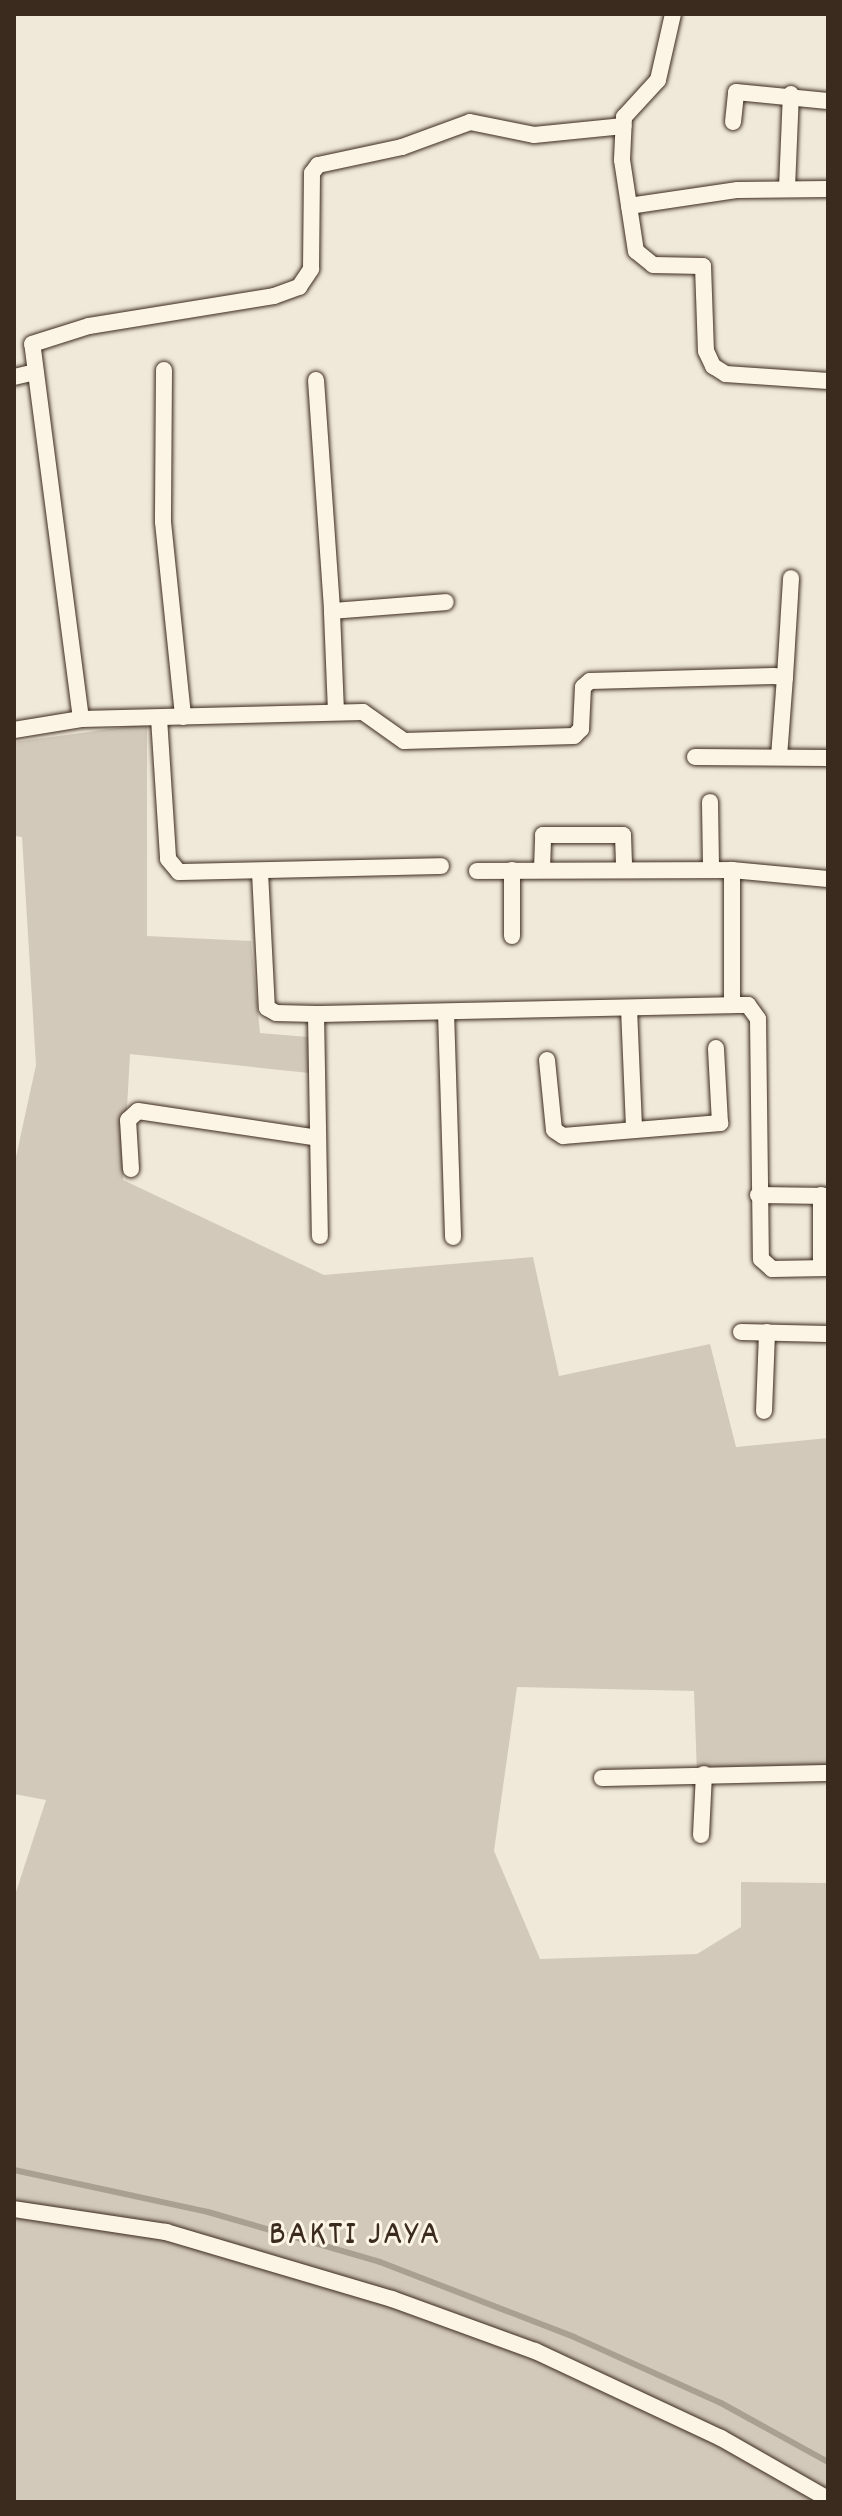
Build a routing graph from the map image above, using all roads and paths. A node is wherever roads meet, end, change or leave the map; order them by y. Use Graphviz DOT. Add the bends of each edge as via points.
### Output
graph roads {
  1 [pos="673,14"];
  2 [pos="791,94"];
  3 [pos="828,101"];
  4 [pos="733,122"];
  5 [pos="624,126"];
  6 [pos="787,188"];
  7 [pos="828,189"];
  8 [pos="629,206"];
  9 [pos="164,370"];
  10 [pos="35,372"];
  11 [pos="14,377"];
  12 [pos="316,380"];
  13 [pos="828,381"];
  14 [pos="791,578"];
  15 [pos="446,602"];
  16 [pos="332,611"];
  17 [pos="785,677"];
  18 [pos="336,712"];
  19 [pos="183,717"];
  20 [pos="159,718"];
  21 [pos="81,719"];
  22 [pos="14,730"];
  23 [pos="695,757"];
  24 [pos="779,757"];
  25 [pos="828,758"];
  26 [pos="710,802"];
  27 [pos="441,866"];
  28 [pos="624,868"];
  29 [pos="711,868"];
  30 [pos="542,869"];
  31 [pos="512,870"];
  32 [pos="732,870"];
  33 [pos="477,871"];
  34 [pos="260,872"];
  35 [pos="828,879"];
  36 [pos="512,936"];
  37 [pos="732,1005"];
  38 [pos="629,1008"];
  39 [pos="446,1012"];
  40 [pos="316,1014"];
  41 [pos="716,1048"];
  42 [pos="547,1060"];
  43 [pos="634,1129"];
  44 [pos="318,1138"];
  45 [pos="131,1169"];
  46 [pos="758,1195"];
  47 [pos="825,1196"];
  48 [pos="320,1236"];
  49 [pos="453,1237"];
  50 [pos="824,1268"];
  51 [pos="741,1332"];
  52 [pos="767,1332"];
  53 [pos="828,1334"];
  54 [pos="764,1411"];
  55 [pos="828,1773"];
  56 [pos="704,1774"];
  57 [pos="602,1778"];
  58 [pos="701,1835"];
  59 [pos="14,2209"];
  60 [pos="828,2499"];
  1 -- 5 [label="street" via="658,80 628,109"];
  2 -- 3 [label="street"];
  2 -- 4 [label="street" via="736,92"];
  2 -- 6 [label="street"];
  5 -- 8 [label="street" via="622,160"];
  5 -- 10 [label="street" via="534,135 470,122 402,147 318,165 312,173 311,269 299,287 274,296 89,326 33,343"];
  6 -- 7 [label="street"];
  6 -- 8 [label="street"];
  8 -- 13 [label="street" via="643,261 703,266 706,351 713,366 726,374"];
  9 -- 19 [label="street" via="163,522"];
  10 -- 11 [label="street"];
  10 -- 21 [label="street"];
  12 -- 16 [label="street"];
  14 -- 17 [label="street"];
  15 -- 16 [label="street"];
  16 -- 18 [label="street"];
  17 -- 18 [label="street" via="590,681 583,687 581,729 574,736 404,741 371,714"];
  17 -- 24 [label="street"];
  18 -- 19 [label="street"];
  19 -- 20 [label="street"];
  20 -- 21 [label="street"];
  20 -- 34 [label="street" via="172,867 187,874"];
  21 -- 22 [label="street"];
  23 -- 24 [label="street"];
  24 -- 25 [label="street"];
  26 -- 29 [label="street"];
  27 -- 34 [label="street"];
  28 -- 29 [label="street"];
  28 -- 30 [label="street"];
  28 -- 30 [label="street" via="623,835 543,835"];
  29 -- 32 [label="street"];
  30 -- 31 [label="street"];
  31 -- 33 [label="street"];
  31 -- 36 [label="street"];
  32 -- 35 [label="street"];
  32 -- 37 [label="street"];
  34 -- 40 [label="street" via="267,1008"];
  37 -- 38 [label="street"];
  37 -- 46 [label="street" via="748,1005 758,1019"];
  38 -- 39 [label="street"];
  38 -- 43 [label="street"];
  39 -- 40 [label="street"];
  39 -- 49 [label="street"];
  40 -- 44 [label="street"];
  41 -- 43 [label="street" via="720,1123"];
  42 -- 43 [label="street" via="557,1135"];
  44 -- 45 [label="street" via="138,1111 128,1120"];
  44 -- 48 [label="street"];
  46 -- 47 [label="street"];
  46 -- 50 [label="street" via="765,1266"];
  47 -- 50 [label="street"];
  51 -- 52 [label="street"];
  52 -- 53 [label="street"];
  52 -- 54 [label="street"];
  55 -- 56 [label="street"];
  56 -- 57 [label="street"];
  56 -- 58 [label="street"];
  59 -- 60 [label="street" via="166,2232 392,2299 535,2351 721,2438"];
}
